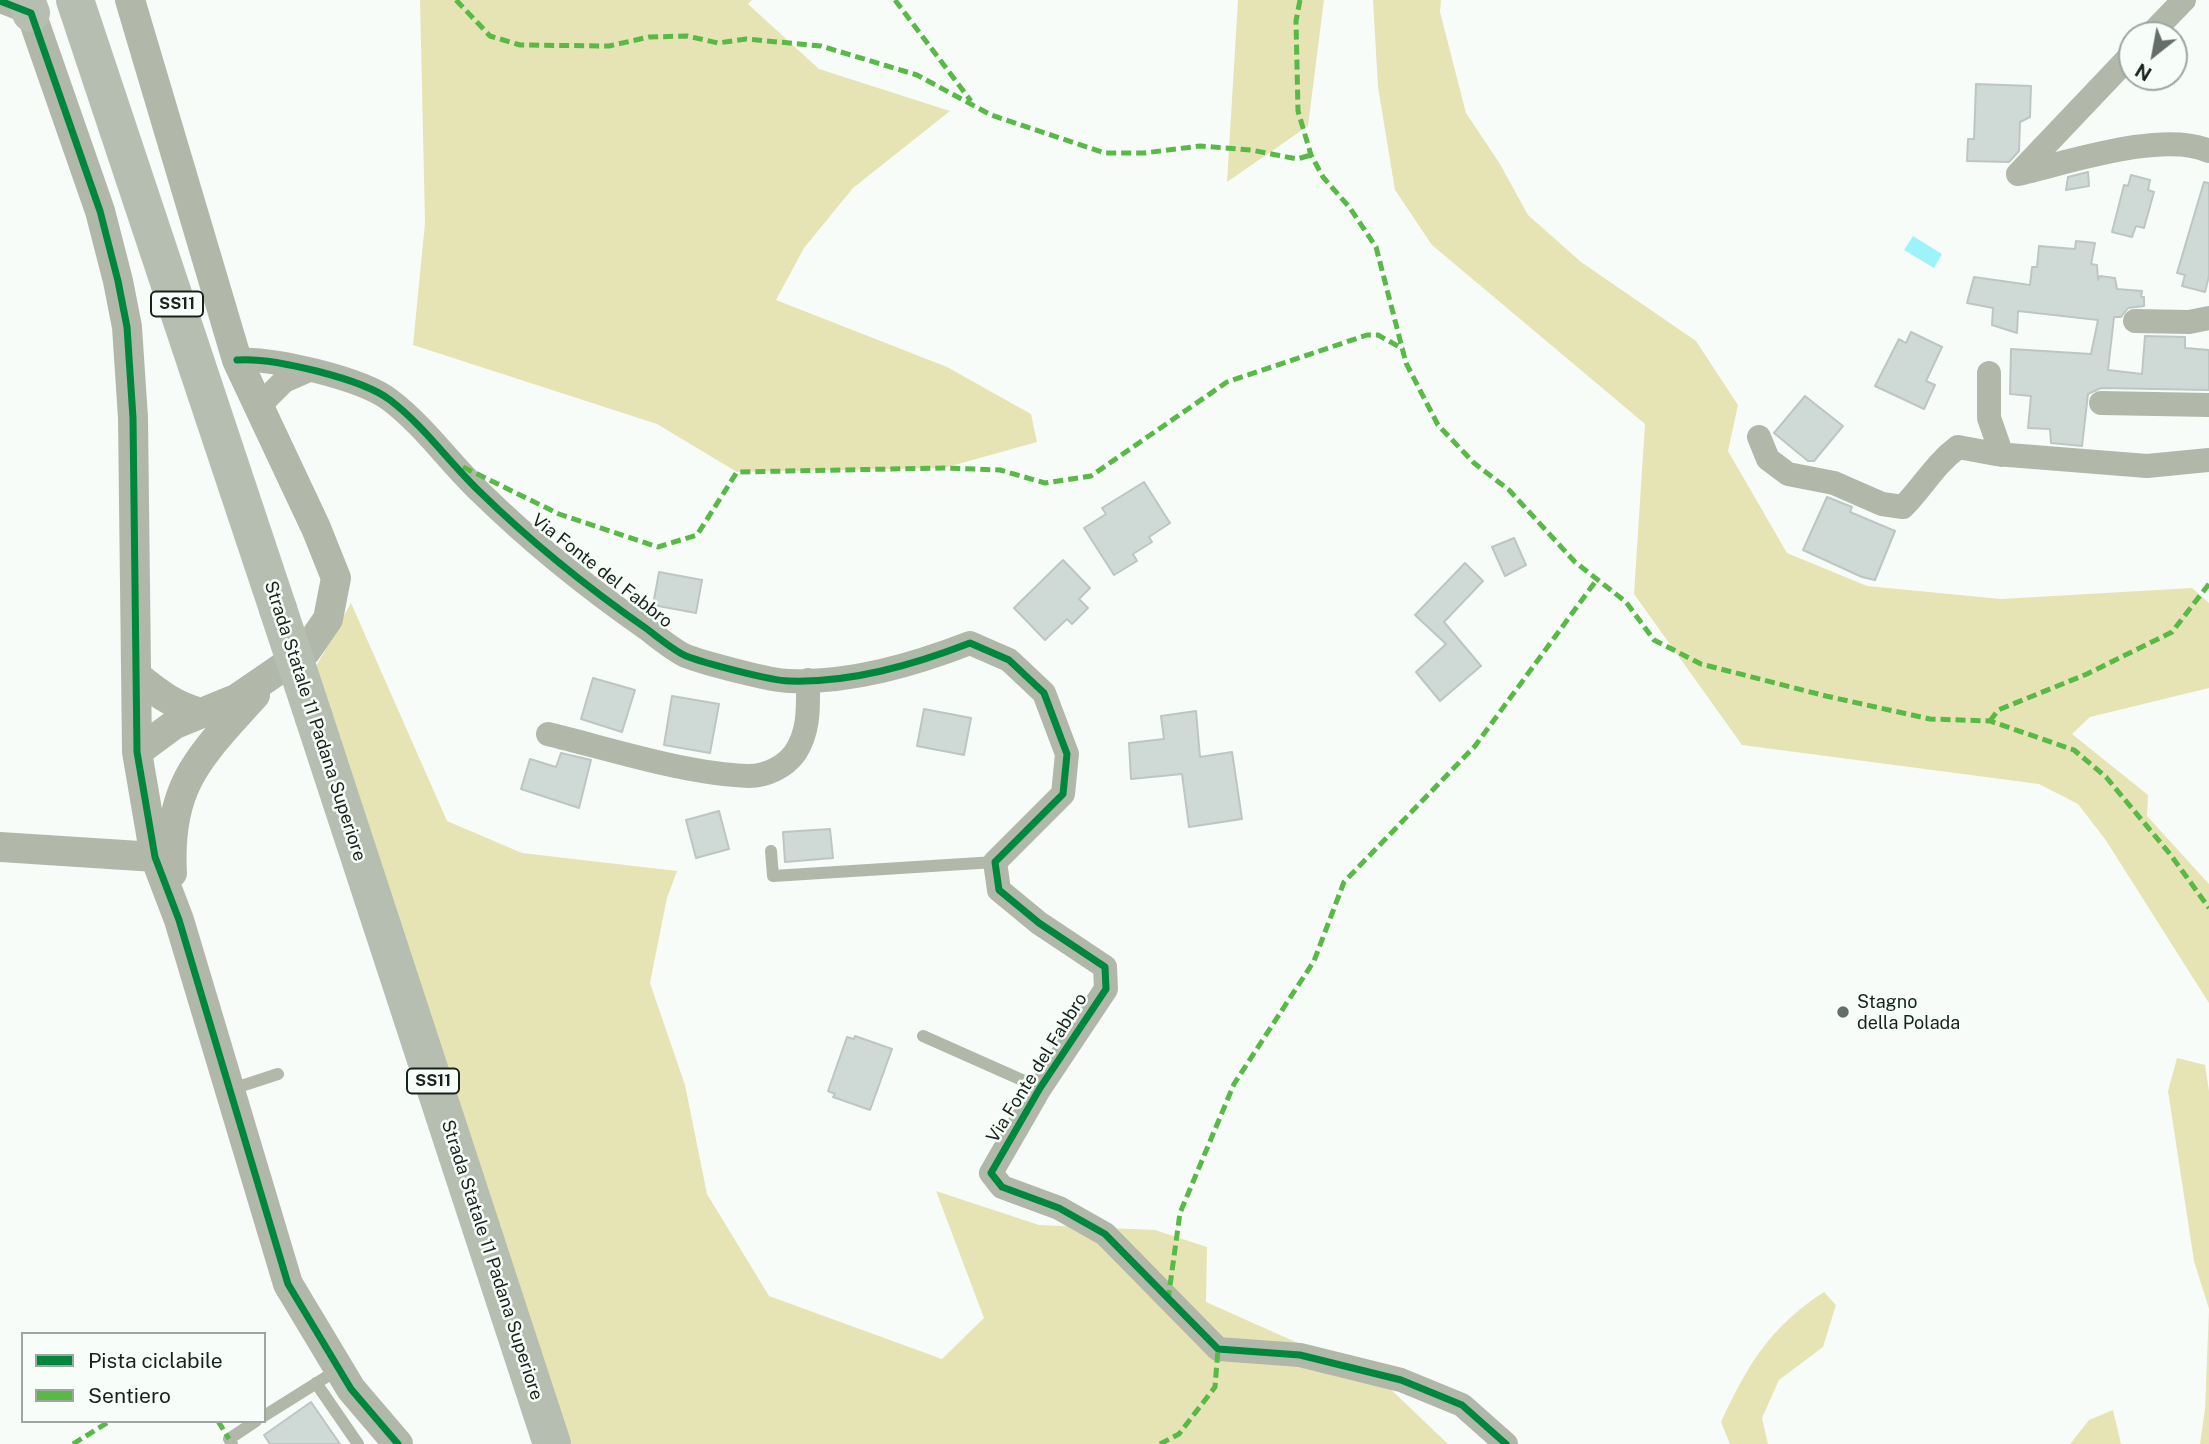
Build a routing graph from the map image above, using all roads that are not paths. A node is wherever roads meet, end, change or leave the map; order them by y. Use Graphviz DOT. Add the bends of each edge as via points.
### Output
graph roads {
  1 [pos="75,0"];
  2 [pos="130,0"];
  3 [pos="2183,0"];
  4 [pos="19,5"];
  5 [pos="2163,21"];
  6 [pos="2118,69"];
  7 [pos="2209,151"];
  8 [pos="2209,318"];
  9 [pos="2135,321"];
  10 [pos="237,360"];
  11 [pos="309,370"];
  12 [pos="1989,373"];
  13 [pos="2101,403"];
  14 [pos="2209,405"];
  15 [pos="258,407"];
  16 [pos="1759,437"];
  17 [pos="2002,455"];
  18 [pos="2209,460"];
  19 [pos="138,677"];
  20 [pos="269,679"];
  21 [pos="808,680"];
  22 [pos="201,713"];
  23 [pos="548,734"];
  24 [pos="204,751"];
  25 [pos="138,752"];
  26 [pos="0,847"];
  27 [pos="771,851"];
  28 [pos="155,857"];
  29 [pos="995,862"];
  30 [pos="174,903"];
  31 [pos="923,1036"];
  32 [pos="278,1074"];
  33 [pos="1040,1088"];
  34 [pos="229,1090"];
  35 [pos="327,1376"];
  36 [pos="266,1415"];
  37 [pos="253,1423"];
  38 [pos="232,1444"];
  39 [pos="358,1444"];
  40 [pos="398,1444"];
  41 [pos="552,1444"];
  42 [pos="1506,1444"];
  1 -- 41 [label="highway, Strada Statale 11 Padana Superiore / SS11, bridge"];
  2 -- 10 [label="street"];
  3 -- 5 [label="street"];
  4 -- 19 [label="street" via="100,211 127,327"];
  6 -- 7 [label="street" via="2018,174 2155,143"];
  8 -- 9 [label="street"];
  10 -- 11 [label="street, Via Fonte del Fabbro"];
  10 -- 15 [label="street"];
  11 -- 15 [label="street" via="284,382"];
  11 -- 21 [label="street, Via Fonte del Fabbro" via="388,398 480,492 616,607 685,656 787,682"];
  12 -- 17 [label="street" via="1989,418"];
  13 -- 14 [label="street"];
  15 -- 20 [label="street" via="336,578 328,619 317,637"];
  16 -- 17 [label="street" via="1768,459 1788,474 1834,483 1882,504 1903,507 1939,461 1958,447"];
  17 -- 18 [label="street" via="2147,466"];
  19 -- 22 [label="street" via="180,708"];
  19 -- 25 [label="street"];
  20 -- 22 [label="street"];
  20 -- 24 [label="street"];
  21 -- 23 [label="street" via="808,719 802,741 794,755 770,773 750,776 671,764"];
  21 -- 29 [label="street, Via Fonte del Fabbro" via="921,662 970,643 1009,660 1044,694 1067,754 1063,794"];
  22 -- 25 [label="street" via="175,724"];
  24 -- 25 [label="street" via="187,755"];
  24 -- 30 [label="street" via="190,770 175,810 171,852"];
  25 -- 28 [label="street"];
  26 -- 28 [label="street"];
  27 -- 29 [label="lane" via="773,876"];
  28 -- 30 [label="street"];
  29 -- 33 [label="street, Via Fonte del Fabbro" via="999,890 1105,967 1106,989"];
  30 -- 34 [label="street"];
  31 -- 33 [label="lane"];
  32 -- 34 [label="lane"];
  33 -- 42 [label="street, Via Fonte del Fabbro" via="991,1173 1002,1187 1059,1208 1105,1234 1218,1349 1300,1355 1401,1380 1462,1405"];
  34 -- 35 [label="street" via="288,1284"];
  35 -- 36 [label="lane"];
  35 -- 39 [label="lane"];
  35 -- 40 [label="street"];
  37 -- 38 [label="lane" via="229,1438"];
}
